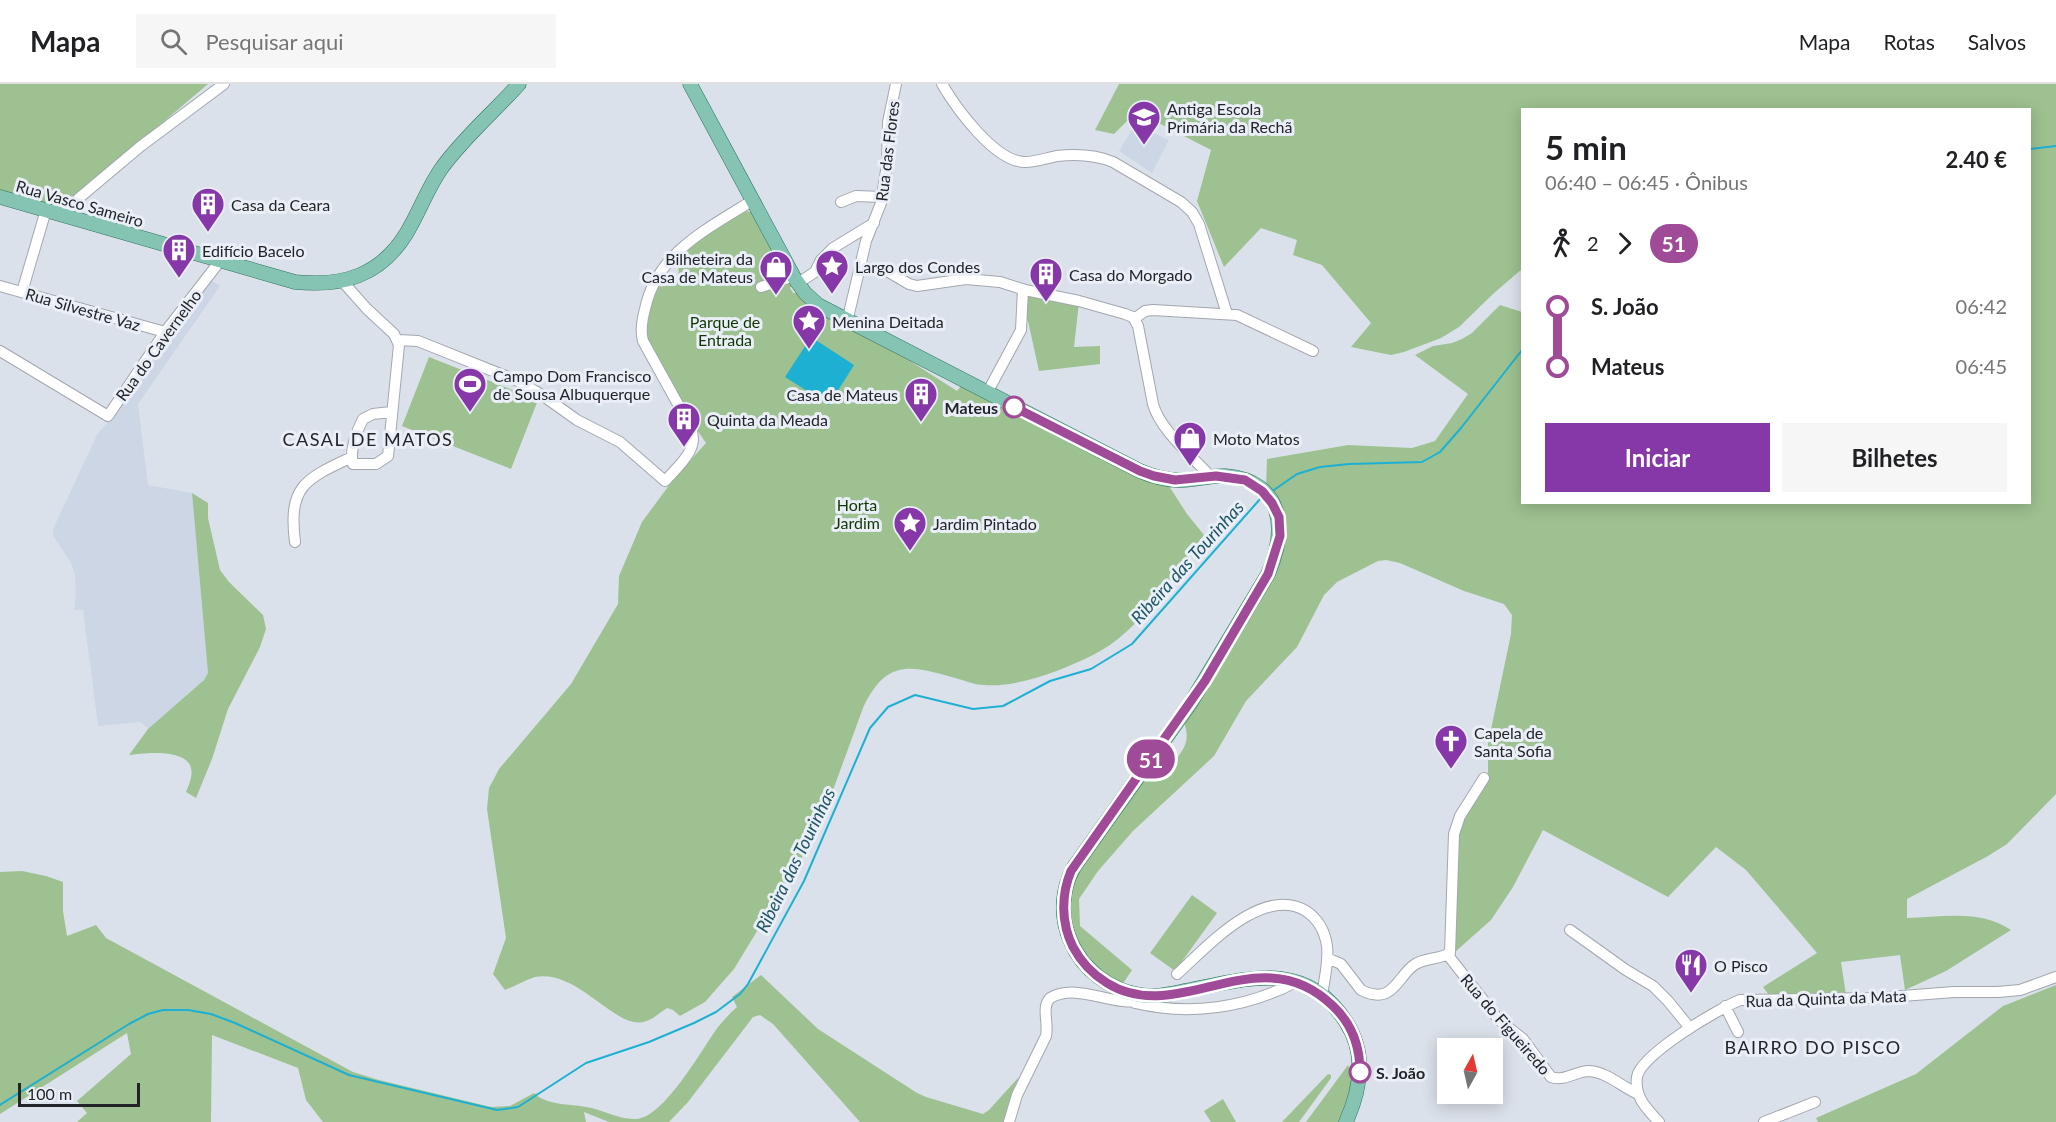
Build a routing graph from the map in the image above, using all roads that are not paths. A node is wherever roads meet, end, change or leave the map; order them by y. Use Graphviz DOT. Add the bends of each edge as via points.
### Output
graph roads {
  1 [pos="224,84"];
  2 [pos="519,84"];
  3 [pos="690,84"];
  4 [pos="896,84"];
  5 [pos="942,84"];
  6 [pos="0,197"];
  7 [pos="882,197"];
  8 [pos="753,200"];
  9 [pos="842,202"];
  10 [pos="46,210"];
  11 [pos="64,215"];
  12 [pos="874,223"];
  13 [pos="220,261"];
  14 [pos="860,266"];
  15 [pos="796,280"];
  16 [pos="343,282"];
  17 [pos="0,286"];
  18 [pos="760,287"];
  19 [pos="1023,289"];
  20 [pos="22,292"];
  21 [pos="1227,314"];
  22 [pos="1134,319"];
  23 [pos="847,322"];
  24 [pos="165,332"];
  25 [pos="398,340"];
  26 [pos="0,351"];
  27 [pos="1313,351"];
  28 [pos="987,393"];
  29 [pos="391,412"];
  30 [pos="351,457"];
  31 [pos="1210,476"];
  32 [pos="295,542"];
  33 [pos="1484,778"];
  34 [pos="1570,930"];
  35 [pos="1447,954"];
  36 [pos="1327,958"];
  37 [pos="1177,974"];
  38 [pos="2056,977"];
  39 [pos="1296,982"];
  40 [pos="1316,993"];
  41 [pos="1149,996"];
  42 [pos="1126,1001"];
  43 [pos="1725,1006"];
  44 [pos="1690,1028"];
  45 [pos="1738,1032"];
  46 [pos="1638,1094"];
  47 [pos="1815,1102"];
  48 [pos="1009,1122"];
  49 [pos="1346,1122"];
  50 [pos="1659,1122"];
  51 [pos="1764,1122"];
  1 -- 11 [label="street" via="141,147"];
  2 -- 16 [label="main road, Rua Vasco Sameiro" via="442,167 391,253 370,270"];
  3 -- 8 [label="main road"];
  4 -- 7 [label="street, Rua das Flores" via="887,129"];
  5 -- 21 [label="street" via="978,132 1012,159 1029,162 1073,156 1113,162 1189,208 1199,224"];
  6 -- 10 [label="main road, Rua Vasco Sameiro"];
  7 -- 9 [label="street" via="854,196"];
  7 -- 12 [label="street, Rua das Flores"];
  8 -- 15 [label="main road"];
  8 -- 25 [label="street" via="673,256 657,275 646,301 643,341 694,438 687,456 665,481 620,442 577,420 526,385 418,341"];
  10 -- 11 [label="main road, Rua Vasco Sameiro"];
  10 -- 20 [label="street"];
  11 -- 13 [label="main road, Rua Vasco Sameiro"];
  12 -- 14 [label="street, Rua das Flores"];
  12 -- 15 [label="street" via="831,249 815,272"];
  13 -- 16 [label="main road, Rua Vasco Sameiro" via="295,282"];
  13 -- 24 [label="street, Rua do Cavernelho"];
  14 -- 19 [label="street" via="887,271 915,286 973,279"];
  14 -- 23 [label="street, Rua das Flores"];
  15 -- 18 [label="street"];
  15 -- 23 [label="main road" via="814,303"];
  16 -- 25 [label="street"];
  17 -- 20 [label="street, Rua Silvestre Vaz"];
  19 -- 22 [label="street" via="1082,301"];
  19 -- 28 [label="street" via="1021,330"];
  20 -- 24 [label="street, Rua Silvestre Vaz"];
  21 -- 22 [label="street" via="1153,310"];
  21 -- 27 [label="street" via="1246,318"];
  22 -- 31 [label="street" via="1140,331 1157,415"];
  23 -- 28 [label="main road"];
  24 -- 26 [label="street, Rua do Cavernelho" via="108,416"];
  25 -- 29 [label="street"];
  28 -- 31 [label="main road" via="1144,473 1175,480"];
  29 -- 30 [label="street" via="363,419"];
  29 -- 30 [label="street" via="387,458 376,464 358,465 352,463"];
  30 -- 32 [label="street" via="314,475 301,490 294,509"];
  31 -- 41 [label="main road" via="1237,478 1265,494 1277,513 1280,531 1275,557 1266,579 1190,704 1079,859 1065,889 1066,928 1079,957 1116,988"];
  33 -- 35 [label="street" via="1455,831 1451,948"];
  34 -- 44 [label="street" via="1653,986"];
  35 -- 36 [label="street" via="1416,963 1395,987 1378,993 1361,990 1341,964"];
  35 -- 46 [label="street, Rua do Figueiredo" via="1499,1020 1523,1039 1551,1077 1596,1072"];
  36 -- 37 [label="street" via="1326,939 1315,919 1299,908 1274,905 1236,923"];
  36 -- 40 [label="street"];
  38 -- 43 [label="street, Rua da Quinta da Mata" via="2005,992 1876,999 1757,999"];
  39 -- 40 [label="main road"];
  39 -- 41 [label="main road" via="1255,977"];
  39 -- 42 [label="street" via="1245,1001 1197,1010 1165,1009"];
  40 -- 49 [label="main road" via="1346,1021 1358,1052 1358,1091"];
  41 -- 42 [label="street"];
  42 -- 48 [label="street" via="1073,992 1047,1001 1046,1036 1017,1095"];
  43 -- 44 [label="street, Rua da Quinta da Mata"];
  43 -- 45 [label="street"];
  44 -- 46 [label="street, Rua da Quinta da Mata" via="1641,1067 1636,1079"];
  46 -- 50 [label="street"];
  47 -- 51 [label="street"];
}
